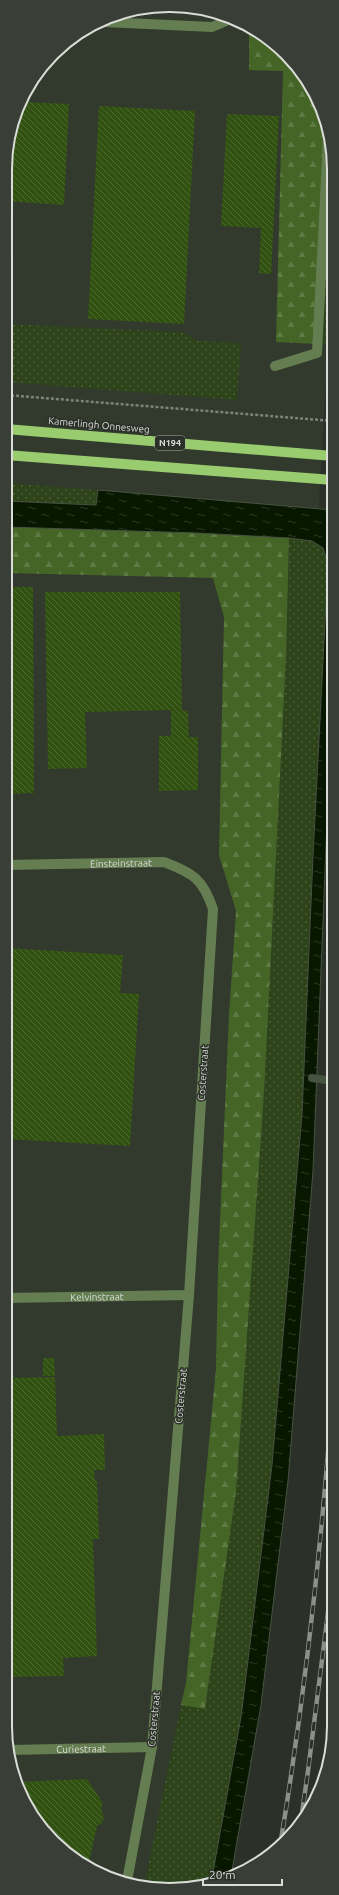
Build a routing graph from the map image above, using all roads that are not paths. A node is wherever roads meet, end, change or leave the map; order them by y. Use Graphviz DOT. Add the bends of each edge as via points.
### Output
graph roads {
  1 [pos="113,22"];
  2 [pos="224,22"];
  3 [pos="327,159"];
  4 [pos="275,366"];
  5 [pos="12,429"];
  6 [pos="12,455"];
  7 [pos="327,456"];
  8 [pos="327,480"];
  9 [pos="12,865"];
  10 [pos="213,909"];
  11 [pos="189,1295"];
  12 [pos="12,1298"];
  13 [pos="152,1746"];
  14 [pos="14,1750"];
  15 [pos="128,1878"];
  1 -- 2 [label="street" via="212,27"];
  3 -- 4 [label="street" via="317,353"];
  5 -- 7 [label="main road, Kamerlingh Onnesweg / N194"];
  6 -- 8 [label="main road"];
  9 -- 10 [label="street, Einsteinstraat" via="164,862 193,876 207,891"];
  10 -- 11 [label="street, Costerstraat"];
  11 -- 12 [label="street, Kelvinstraat"];
  11 -- 13 [label="street, Costerstraat"];
  13 -- 14 [label="street, Curiestraat"];
  13 -- 15 [label="street, Costerstraat"];
}
